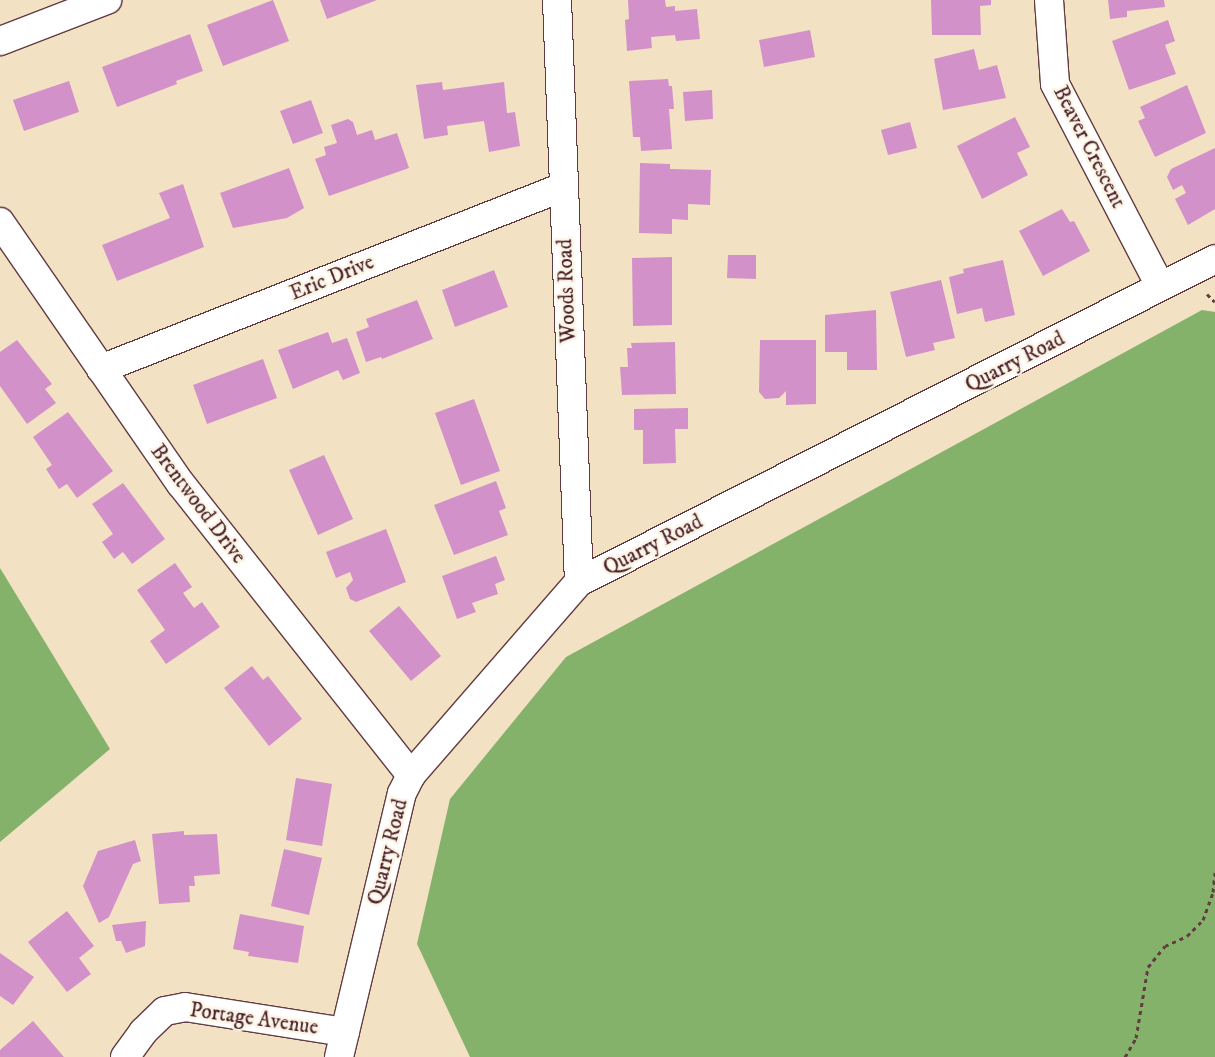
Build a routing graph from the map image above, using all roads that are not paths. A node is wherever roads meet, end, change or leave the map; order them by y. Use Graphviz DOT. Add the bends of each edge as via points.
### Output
graph roads {
  1 [pos="107,0"];
  2 [pos="557,0"];
  3 [pos="1049,0"];
  4 [pos="0,41"];
  5 [pos="562,187"];
  6 [pos="0,222"];
  7 [pos="1215,259"];
  8 [pos="1160,286"];
  9 [pos="101,370"];
  10 [pos="579,582"];
  11 [pos="411,775"];
  12 [pos="342,1044"];
  13 [pos="125,1057"];
  1 -- 4 [label="street"];
  2 -- 5 [label="street, Woods Road"];
  3 -- 8 [label="street, Beaver Crescent" via="1055,84"];
  5 -- 9 [label="street, Eric Drive"];
  5 -- 10 [label="street, Woods Road"];
  6 -- 9 [label="street, Brentwood Drive"];
  7 -- 8 [label="street, Quarry Road"];
  8 -- 10 [label="street, Quarry Road" via="1048,346"];
  9 -- 11 [label="street, Brentwood Drive" via="181,484"];
  10 -- 11 [label="street, Quarry Road"];
  11 -- 12 [label="street, Quarry Road" via="402,793"];
  12 -- 13 [label="street, Portage Avenue" via="185,1007 165,1012 142,1032"];
}
